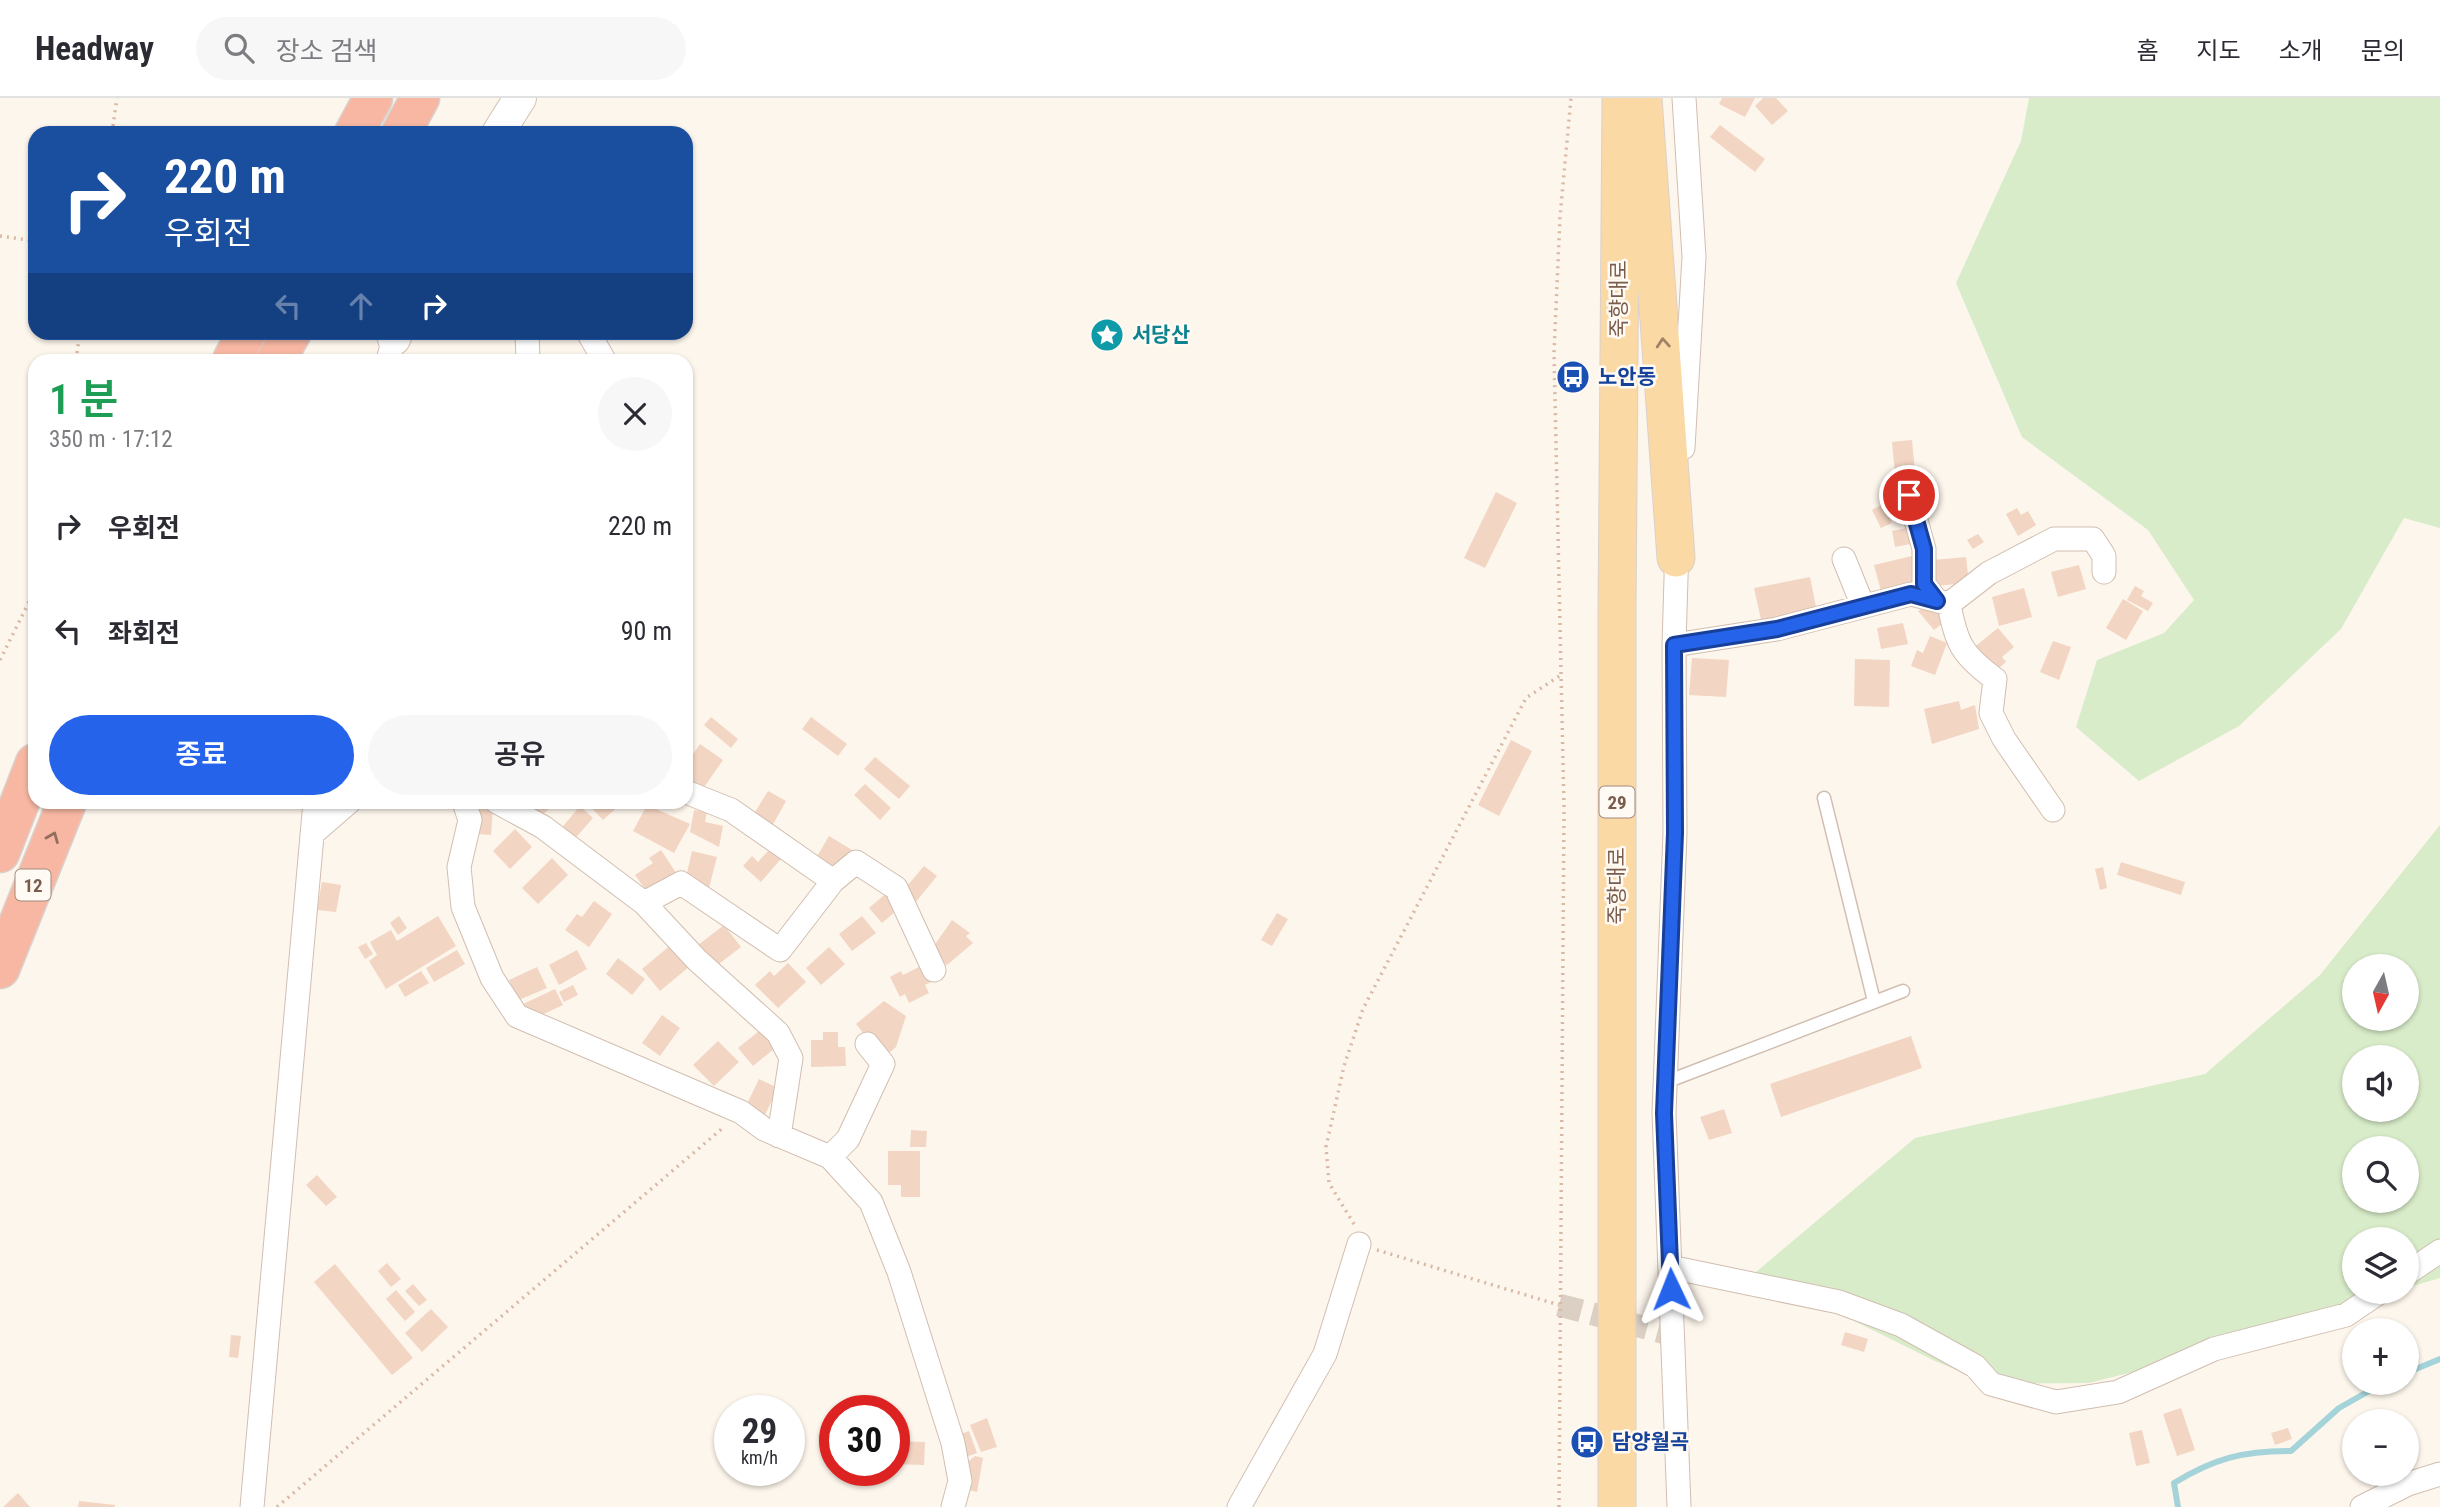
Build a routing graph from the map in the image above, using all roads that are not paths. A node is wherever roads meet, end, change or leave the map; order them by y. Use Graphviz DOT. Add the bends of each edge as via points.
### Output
graph roads {
  1 [pos="373,98"];
  2 [pos="420,98"];
  3 [pos="520,98"];
  4 [pos="1621,98"];
  5 [pos="1643,98"];
  6 [pos="1684,98"];
  7 [pos="358,126"];
  8 [pos="405,126"];
  9 [pos="502,126"];
  10 [pos="1909,495"];
  11 [pos="1676,558"];
  12 [pos="1844,559"];
  13 [pos="2104,572"];
  14 [pos="1943,603"];
  15 [pos="1863,606"];
  16 [pos="1674,645"];
  17 [pos="28,781"];
  18 [pos="693,795"];
  19 [pos="1824,798"];
  20 [pos="64,809"];
  21 [pos="314,809"];
  22 [pos="341,809"];
  23 [pos="469,809"];
  24 [pos="515,809"];
  25 [pos="2053,810"];
  26 [pos="312,834"];
  27 [pos="0,853"];
  28 [pos="833,881"];
  29 [pos="643,903"];
  30 [pos="0,969"];
  31 [pos="934,970"];
  32 [pos="1903,991"];
  33 [pos="1874,1002"];
  34 [pos="867,1044"];
  35 [pos="1665,1082"];
  36 [pos="779,1136"];
  37 [pos="830,1157"];
  38 [pos="1359,1244"];
  39 [pos="2440,1251"];
  40 [pos="2419,1265"];
  41 [pos="1670,1267"];
  42 [pos="2362,1304"];
  43 [pos="2440,1474"];
  44 [pos="253,1507"];
  45 [pos="953,1507"];
  46 [pos="1239,1507"];
  47 [pos="1617,1507"];
  48 [pos="1679,1507"];
  49 [pos="2362,1507"];
  1 -- 7 [label="highway"];
  2 -- 8 [label="highway"];
  3 -- 9 [label="street"];
  4 -- 47 [label="main road, 죽향대로 / 29"];
  11 -- 5 [label="main road, one-way"];
  6 -- 11 [label="street" via="1694,257"];
  10 -- 14 [label="street" via="1924,549 1924,584"];
  11 -- 16 [label="street"];
  12 -- 15 [label="street"];
  13 -- 14 [label="street" via="2104,556 2094,539 2054,539"];
  14 -- 15 [label="street" via="1911,594"];
  14 -- 25 [label="street" via="1956,642 1973,664 1994,680 1991,713 2004,739"];
  15 -- 16 [label="street" via="1777,629"];
  16 -- 35 [label="street" via="1675,833"];
  17 -- 27 [label="highway, 12"];
  18 -- 28 [label="street" via="731,810"];
  19 -- 33 [label="lane"];
  30 -- 20 [label="highway, 12, one-way"];
  21 -- 26 [label="street"];
  22 -- 26 [label="street"];
  23 -- 36 [label="street" via="459,867 463,907 492,978 517,1016 741,1112"];
  24 -- 29 [label="street"];
  26 -- 44 [label="street"];
  28 -- 29 [label="street" via="780,950 681,883"];
  28 -- 31 [label="street" via="856,862 897,888"];
  29 -- 36 [label="street" via="697,960 778,1033 791,1058"];
  32 -- 33 [label="lane"];
  33 -- 35 [label="lane"];
  34 -- 37 [label="street" via="883,1064 848,1139"];
  35 -- 41 [label="street"];
  36 -- 37 [label="street"];
  37 -- 45 [label="street" via="871,1202 899,1272 953,1443 960,1481"];
  38 -- 46 [label="street" via="1325,1354"];
  39 -- 40 [label="street"];
  41 -- 42 [label="street" via="1839,1302 1901,1325 1975,1366 1992,1384 2056,1402 2118,1392 2214,1349 2346,1315"];
  41 -- 48 [label="street"];
  43 -- 49 [label="street"];
}
